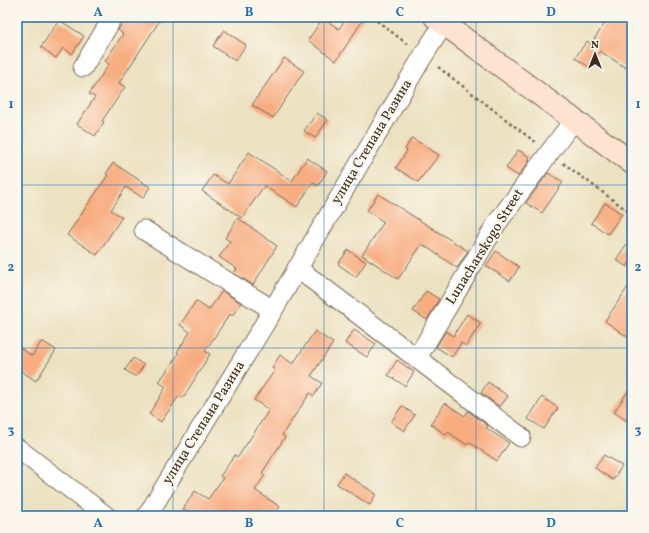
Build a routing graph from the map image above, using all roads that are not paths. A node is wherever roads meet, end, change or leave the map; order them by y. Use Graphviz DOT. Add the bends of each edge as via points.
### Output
graph roads {
  1 [pos="111,17"];
  2 [pos="442,19"];
  3 [pos="83,67"];
  4 [pos="573,120"];
  5 [pos="632,163"];
  6 [pos="144,230"];
  7 [pos="297,268"];
  8 [pos="273,310"];
  9 [pos="417,358"];
  10 [pos="520,437"];
  11 [pos="17,448"];
  12 [pos="106,516"];
  13 [pos="147,516"];
  1 -- 3 [label="street"];
  2 -- 4 [label="main road"];
  2 -- 7 [label="street, улица Степана Разина" via="423,56"];
  4 -- 5 [label="main road"];
  4 -- 9 [label="street, Lunacharskogo Street" via="497,223"];
  6 -- 8 [label="street"];
  7 -- 8 [label="street, улица Степана Разина"];
  7 -- 9 [label="street"];
  8 -- 13 [label="street, улица Степана Разина"];
  9 -- 10 [label="street"];
  11 -- 12 [label="street"];
}
